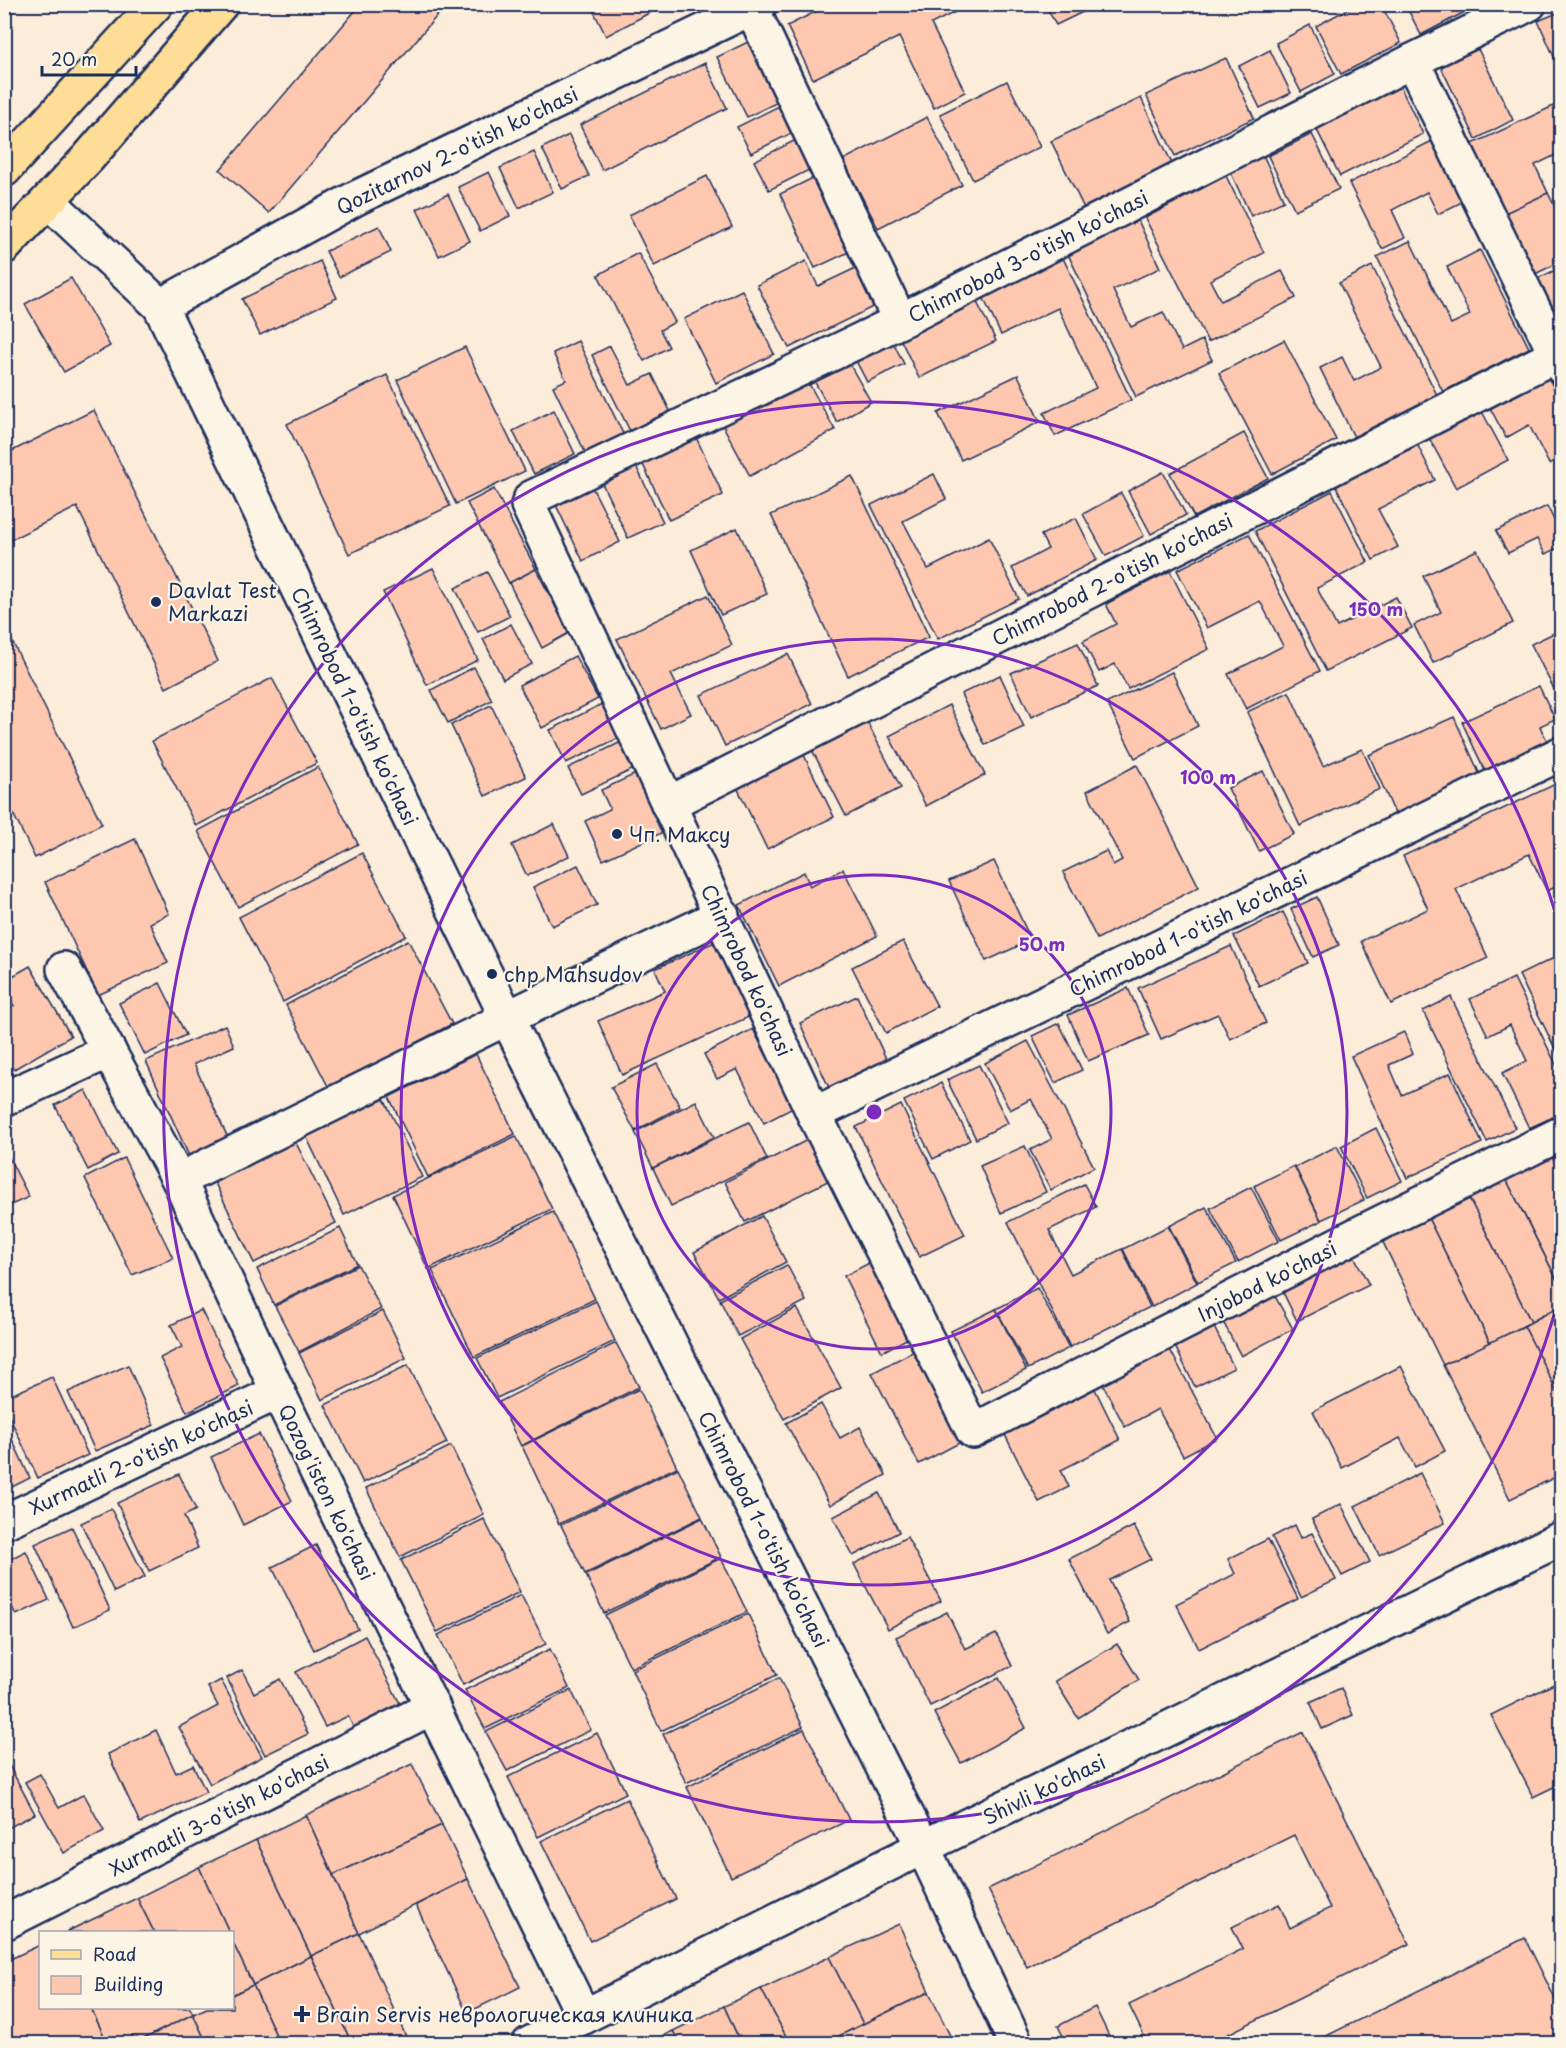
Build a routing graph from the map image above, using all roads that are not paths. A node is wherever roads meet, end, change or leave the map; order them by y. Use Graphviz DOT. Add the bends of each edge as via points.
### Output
graph roads {
  1 [pos="156,4"];
  2 [pos="221,4"];
  3 [pos="1529,4"];
  4 [pos="756,7"];
  5 [pos="1412,61"];
  6 [pos="4,170"];
  7 [pos="48,201"];
  8 [pos="4,247"];
  9 [pos="160,306"];
  10 [pos="900,321"];
  11 [pos="1559,361"];
  12 [pos="528,505"];
  13 [pos="1562,753"];
  14 [pos="668,804"];
  15 [pos="722,915"];
  16 [pos="64,969"];
  17 [pos="507,1018"];
  18 [pos="109,1051"];
  19 [pos="4,1099"];
  20 [pos="814,1113"];
  21 [pos="1562,1133"];
  22 [pos="179,1180"];
  23 [pos="278,1392"];
  24 [pos="974,1431"];
  25 [pos="4,1522"];
  26 [pos="1562,1538"];
  27 [pos="433,1707"];
  28 [pos="923,1847"];
  29 [pos="4,1923"];
  30 [pos="584,2017"];
  31 [pos="529,2043"];
  32 [pos="1016,2043"];
  1 -- 6 [label="main road"];
  2 -- 7 [label="main road"];
  3 -- 5 [label="street, Chimrobod 3-o'tish ko'chasi"];
  4 -- 9 [label="street, Qozitarnov 2-o'tish ko'chasi" via="356,198"];
  4 -- 10 [label="street"];
  5 -- 10 [label="street, Chimrobod 3-o'tish ko'chasi"];
  5 -- 11 [label="street"];
  7 -- 8 [label="main road"];
  7 -- 9 [label="street, Chimrobod 1-o'tish ko'chasi"];
  9 -- 17 [label="street, Chimrobod 1-o'tish ko'chasi"];
  10 -- 12 [label="street, Chimrobod 3-o'tish ko'chasi" via="531,498"];
  11 -- 14 [label="street, Chimrobod 2-o'tish ko'chasi"];
  12 -- 14 [label="street, Chimrobod ko'chasi"];
  13 -- 20 [label="street, Chimrobod 1-o'tish ko'chasi"];
  14 -- 15 [label="street, Chimrobod ko'chasi"];
  15 -- 17 [label="street"];
  15 -- 20 [label="street, Chimrobod ko'chasi"];
  16 -- 18 [label="street, Qozog'iston ko'chasi"];
  17 -- 22 [label="street"];
  17 -- 28 [label="street, Chimrobod 1-o'tish ko'chasi"];
  18 -- 19 [label="street"];
  18 -- 22 [label="street, Qozog'iston ko'chasi"];
  20 -- 24 [label="street, Chimrobod ko'chasi"];
  21 -- 24 [label="street, Injobod ko'chasi"];
  22 -- 23 [label="street, Qozog'iston ko'chasi"];
  23 -- 25 [label="street, Xurmatli 2-o'tish ko'chasi"];
  23 -- 27 [label="street, Qozog'iston ko'chasi"];
  26 -- 28 [label="street, Shivli ko'chasi"];
  27 -- 29 [label="street, Xurmatli 3-o'tish ko'chasi"];
  27 -- 30 [label="street, Qozog'iston ko'chasi"];
  28 -- 30 [label="street, Shivli ko'chasi"];
  28 -- 32 [label="street, Chimrobod 1-o'tish ko'chasi"];
  30 -- 31 [label="street, Shivli ko'chasi"];
}
